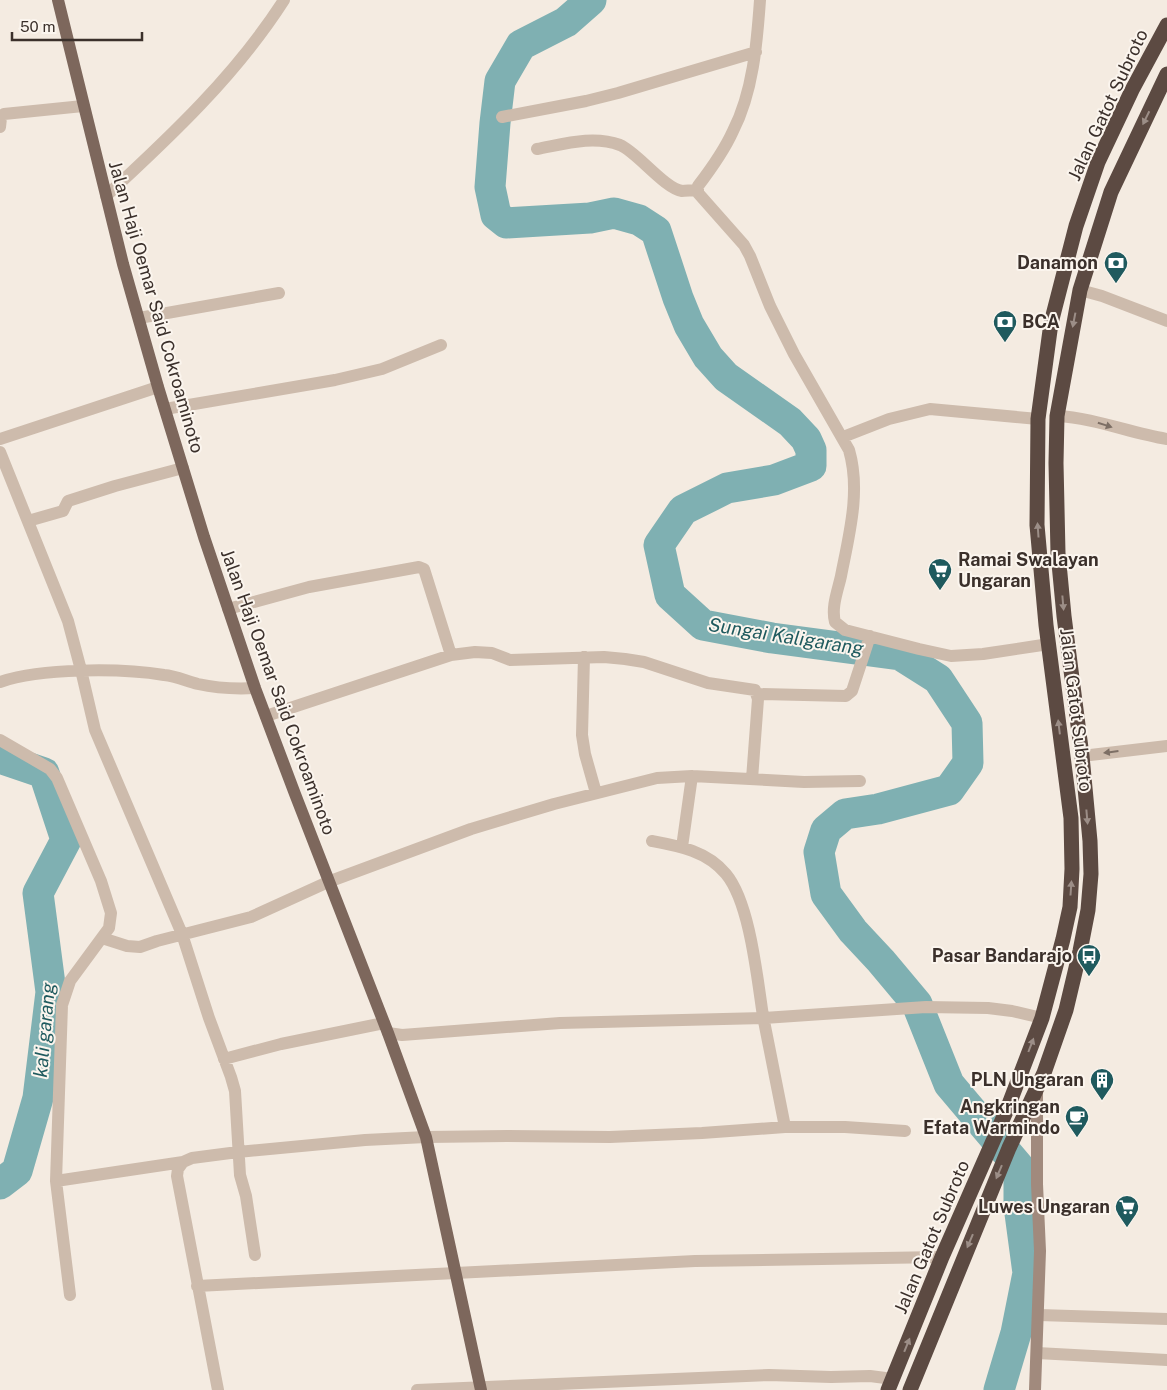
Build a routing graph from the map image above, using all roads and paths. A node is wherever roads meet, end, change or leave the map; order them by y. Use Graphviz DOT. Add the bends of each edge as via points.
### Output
graph roads {
  1 [pos="58,0"];
  2 [pos="284,0"];
  3 [pos="760,0"];
  4 [pos="1167,25"];
  5 [pos="756,52"];
  6 [pos="1167,74"];
  7 [pos="83,106"];
  8 [pos="502,117"];
  9 [pos="0,127"];
  10 [pos="537,149"];
  11 [pos="697,190"];
  12 [pos="106,196"];
  13 [pos="1080,290"];
  14 [pos="279,293"];
  15 [pos="139,318"];
  16 [pos="1167,321"];
  17 [pos="441,345"];
  18 [pos="158,387"];
  19 [pos="165,409"];
  20 [pos="1057,416"];
  21 [pos="1038,419"];
  22 [pos="843,437"];
  23 [pos="0,439"];
  24 [pos="1167,439"];
  25 [pos="0,452"];
  26 [pos="183,468"];
  27 [pos="28,521"];
  28 [pos="228,609"];
  29 [pos="870,636"];
  30 [pos="1049,644"];
  31 [pos="451,655"];
  32 [pos="584,657"];
  33 [pos="82,670"];
  34 [pos="0,682"];
  35 [pos="255,688"];
  36 [pos="757,694"];
  37 [pos="266,716"];
  38 [pos="0,740"];
  39 [pos="1167,746"];
  40 [pos="1082,756"];
  41 [pos="692,776"];
  42 [pos="752,779"];
  43 [pos="860,781"];
  44 [pos="596,793"];
  45 [pos="652,841"];
  46 [pos="682,847"];
  47 [pos="328,882"];
  48 [pos="182,934"];
  49 [pos="102,938"];
  50 [pos="764,1018"];
  51 [pos="1042,1018"];
  52 [pos="386,1028"];
  53 [pos="224,1059"];
  54 [pos="1038,1089"];
  55 [pos="785,1127"];
  56 [pos="905,1131"];
  57 [pos="426,1137"];
  58 [pos="238,1152"];
  59 [pos="183,1162"];
  60 [pos="56,1181"];
  61 [pos="255,1255"];
  62 [pos="942,1257"];
  63 [pos="455,1272"];
  64 [pos="197,1286"];
  65 [pos="70,1295"];
  66 [pos="1039,1315"];
  67 [pos="1167,1319"];
  68 [pos="1036,1353"];
  69 [pos="1167,1360"];
  70 [pos="890,1384"];
  71 [pos="481,1388"];
  72 [pos="218,1390"];
  73 [pos="417,1390"];
  74 [pos="910,1390"];
  75 [pos="1035,1390"];
  1 -- 7 [label="main road, Jalan Haji Oemar Said Cokroaminoto"];
  2 -- 12 [label="street" via="258,40 212,92"];
  3 -- 5 [label="street"];
  4 -- 21 [label="highway, Jalan Gatot Subroto" via="1102,154 1082,208 1051,323"];
  5 -- 8 [label="street" via="618,93"];
  5 -- 11 [label="street" via="734,131"];
  6 -- 13 [label="highway, Jalan Gatot Subroto, one-way" via="1111,192"];
  7 -- 9 [label="street" via="4,114"];
  7 -- 12 [label="main road, Jalan Haji Oemar Said Cokroaminoto"];
  10 -- 11 [label="street" via="576,141 602,140 622,146 680,191"];
  11 -- 22 [label="street" via="747,250 794,354"];
  12 -- 15 [label="main road, Jalan Haji Oemar Said Cokroaminoto"];
  13 -- 16 [label="street"];
  13 -- 20 [label="highway, Jalan Gatot Subroto, one-way"];
  14 -- 15 [label="street"];
  15 -- 18 [label="main road, Jalan Haji Oemar Said Cokroaminoto"];
  17 -- 19 [label="street" via="382,369 335,380"];
  18 -- 19 [label="main road, Jalan Haji Oemar Said Cokroaminoto"];
  18 -- 23 [label="street"];
  19 -- 26 [label="main road, Jalan Haji Oemar Said Cokroaminoto"];
  20 -- 24 [label="street, one-way"];
  20 -- 40 [label="highway, Jalan Gatot Subroto, one-way" via="1058,553"];
  21 -- 22 [label="street" via="930,409 889,419"];
  30 -- 21 [label="highway, Jalan Gatot Subroto, one-way" via="1037,525"];
  22 -- 29 [label="street" via="852,463 853,501 834,617 845,630"];
  25 -- 27 [label="street"];
  26 -- 27 [label="street" via="68,501 63,511"];
  26 -- 28 [label="main road, Jalan Haji Oemar Said Cokroaminoto"];
  27 -- 33 [label="street" via="68,621"];
  28 -- 31 [label="street" via="309,587 419,567 424,569"];
  28 -- 35 [label="main road, Jalan Haji Oemar Said Cokroaminoto"];
  29 -- 30 [label="street" via="951,656"];
  29 -- 36 [label="street" via="852,691 846,696"];
  51 -- 30 [label="highway, Jalan Gatot Subroto, one-way" via="1070,906 1072,869 1071,818"];
  31 -- 32 [label="street" via="492,653 510,660"];
  31 -- 37 [label="street"];
  32 -- 36 [label="street" via="644,662 708,683 752,688"];
  32 -- 44 [label="street" via="582,735"];
  33 -- 34 [label="street" via="15,677"];
  33 -- 35 [label="street" via="150,673 198,684"];
  33 -- 48 [label="street" via="95,730"];
  35 -- 37 [label="main road, Jalan Haji Oemar Said Cokroaminoto"];
  36 -- 42 [label="street"];
  37 -- 47 [label="main road, Jalan Haji Oemar Said Cokroaminoto"];
  38 -- 49 [label="street" via="50,769 57,778 101,881 111,913 109,928"];
  39 -- 40 [label="street, one-way"];
  40 -- 54 [label="highway, Jalan Gatot Subroto, one-way" via="1090,841 1088,910 1066,1010"];
  41 -- 42 [label="street"];
  41 -- 44 [label="street" via="657,778"];
  41 -- 46 [label="street"];
  42 -- 43 [label="street"];
  44 -- 47 [label="street" via="472,829"];
  45 -- 46 [label="street"];
  46 -- 50 [label="street" via="715,863 734,887 752,946"];
  47 -- 48 [label="street" via="251,917"];
  47 -- 52 [label="main road, Jalan Haji Oemar Said Cokroaminoto"];
  48 -- 49 [label="street" via="140,947"];
  48 -- 53 [label="street"];
  49 -- 60 [label="street" via="70,981 62,1005"];
  50 -- 51 [label="street" via="926,1007 988,1008"];
  50 -- 52 [label="street" via="560,1023 402,1034"];
  50 -- 55 [label="street"];
  62 -- 51 [label="highway, Jalan Gatot Subroto, one-way" via="1008,1107"];
  52 -- 53 [label="street" via="282,1044"];
  52 -- 57 [label="main road, Jalan Haji Oemar Said Cokroaminoto"];
  53 -- 58 [label="street" via="235,1091"];
  54 -- 66 [label="street"];
  54 -- 74 [label="highway, Jalan Gatot Subroto, one-way" via="1009,1148"];
  55 -- 56 [label="street"];
  55 -- 57 [label="street" via="610,1137"];
  57 -- 58 [label="street"];
  57 -- 63 [label="main road, Jalan Haji Oemar Said Cokroaminoto"];
  58 -- 59 [label="street"];
  58 -- 61 [label="street"];
  59 -- 60 [label="street"];
  59 -- 64 [label="street" via="177,1176"];
  60 -- 65 [label="street"];
  62 -- 63 [label="street" via="695,1261"];
  70 -- 62 [label="highway, Jalan Gatot Subroto, one-way"];
  63 -- 64 [label="street"];
  63 -- 71 [label="main road, Jalan Haji Oemar Said Cokroaminoto"];
  64 -- 72 [label="street"];
  66 -- 67 [label="street"];
  66 -- 68 [label="street"];
  68 -- 69 [label="street"];
  68 -- 75 [label="street"];
  70 -- 71 [label="street" via="870,1376 769,1375"];
  71 -- 73 [label="street"];
}
